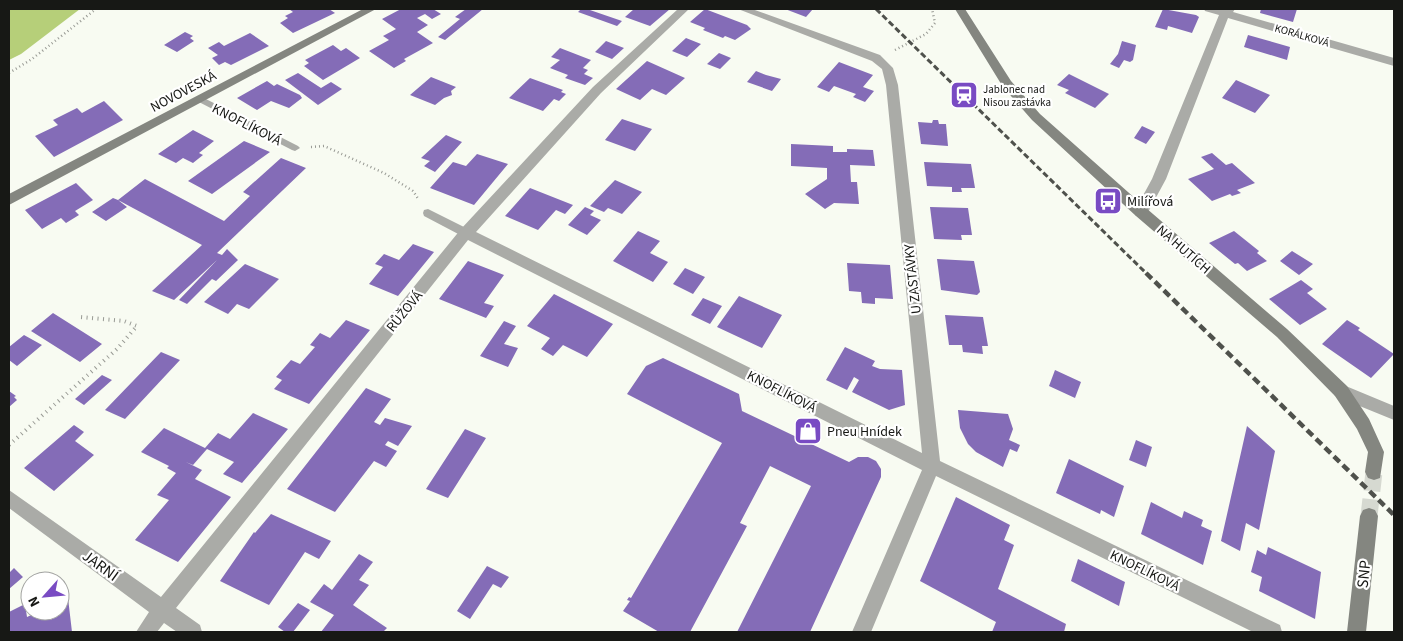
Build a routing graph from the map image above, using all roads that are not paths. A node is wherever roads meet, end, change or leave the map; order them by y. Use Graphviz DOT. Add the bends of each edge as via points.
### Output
graph roads {
  1 [pos="371,9"];
  2 [pos="684,9"];
  3 [pos="743,9"];
  4 [pos="960,9"];
  5 [pos="1209,9"];
  6 [pos="1227,11"];
  7 [pos="1394,62"];
  8 [pos="200,99"];
  9 [pos="295,148"];
  10 [pos="9,200"];
  11 [pos="1141,212"];
  12 [pos="428,213"];
  13 [pos="466,233"];
  14 [pos="1341,391"];
  15 [pos="1394,413"];
  16 [pos="932,466"];
  17 [pos="1374,472"];
  18 [pos="9,498"];
  19 [pos="1369,516"];
  20 [pos="164,611"];
  21 [pos="146,632"];
  22 [pos="193,632"];
  23 [pos="861,632"];
  24 [pos="1273,632"];
  25 [pos="1356,632"];
  1 -- 8 [label="street, NOVOVESKÁ"];
  2 -- 13 [label="street, RŮŽOVÁ" via="597,90"];
  3 -- 16 [label="street, U ZASTÁVKY" via="876,58 887,68 892,85"];
  4 -- 11 [label="street, NA HUTÍCH" via="1007,84 1036,117"];
  5 -- 6 [label="street, KORÁLKOVÁ"];
  6 -- 7 [label="street, KORÁLKOVÁ"];
  6 -- 11 [label="street" via="1159,179"];
  8 -- 9 [label="lane, KNOFLÍKOVÁ"];
  8 -- 10 [label="street, NOVOVESKÁ"];
  11 -- 14 [label="street, NA HUTÍCH" via="1282,333"];
  12 -- 13 [label="lane, KNOFLÍKOVÁ"];
  13 -- 16 [label="street, KNOFLÍKOVÁ"];
  13 -- 20 [label="street, RŮŽOVÁ"];
  14 -- 15 [label="street"];
  14 -- 17 [label="street" via="1363,424 1376,452"];
  16 -- 23 [label="street, U ZASTÁVKY"];
  16 -- 24 [label="street, KNOFLÍKOVÁ"];
  18 -- 20 [label="street, JARNÍ"];
  19 -- 25 [label="street, SNP"];
  20 -- 21 [label="street, RŮŽOVÁ"];
  20 -- 22 [label="street, JARNÍ"];
}
